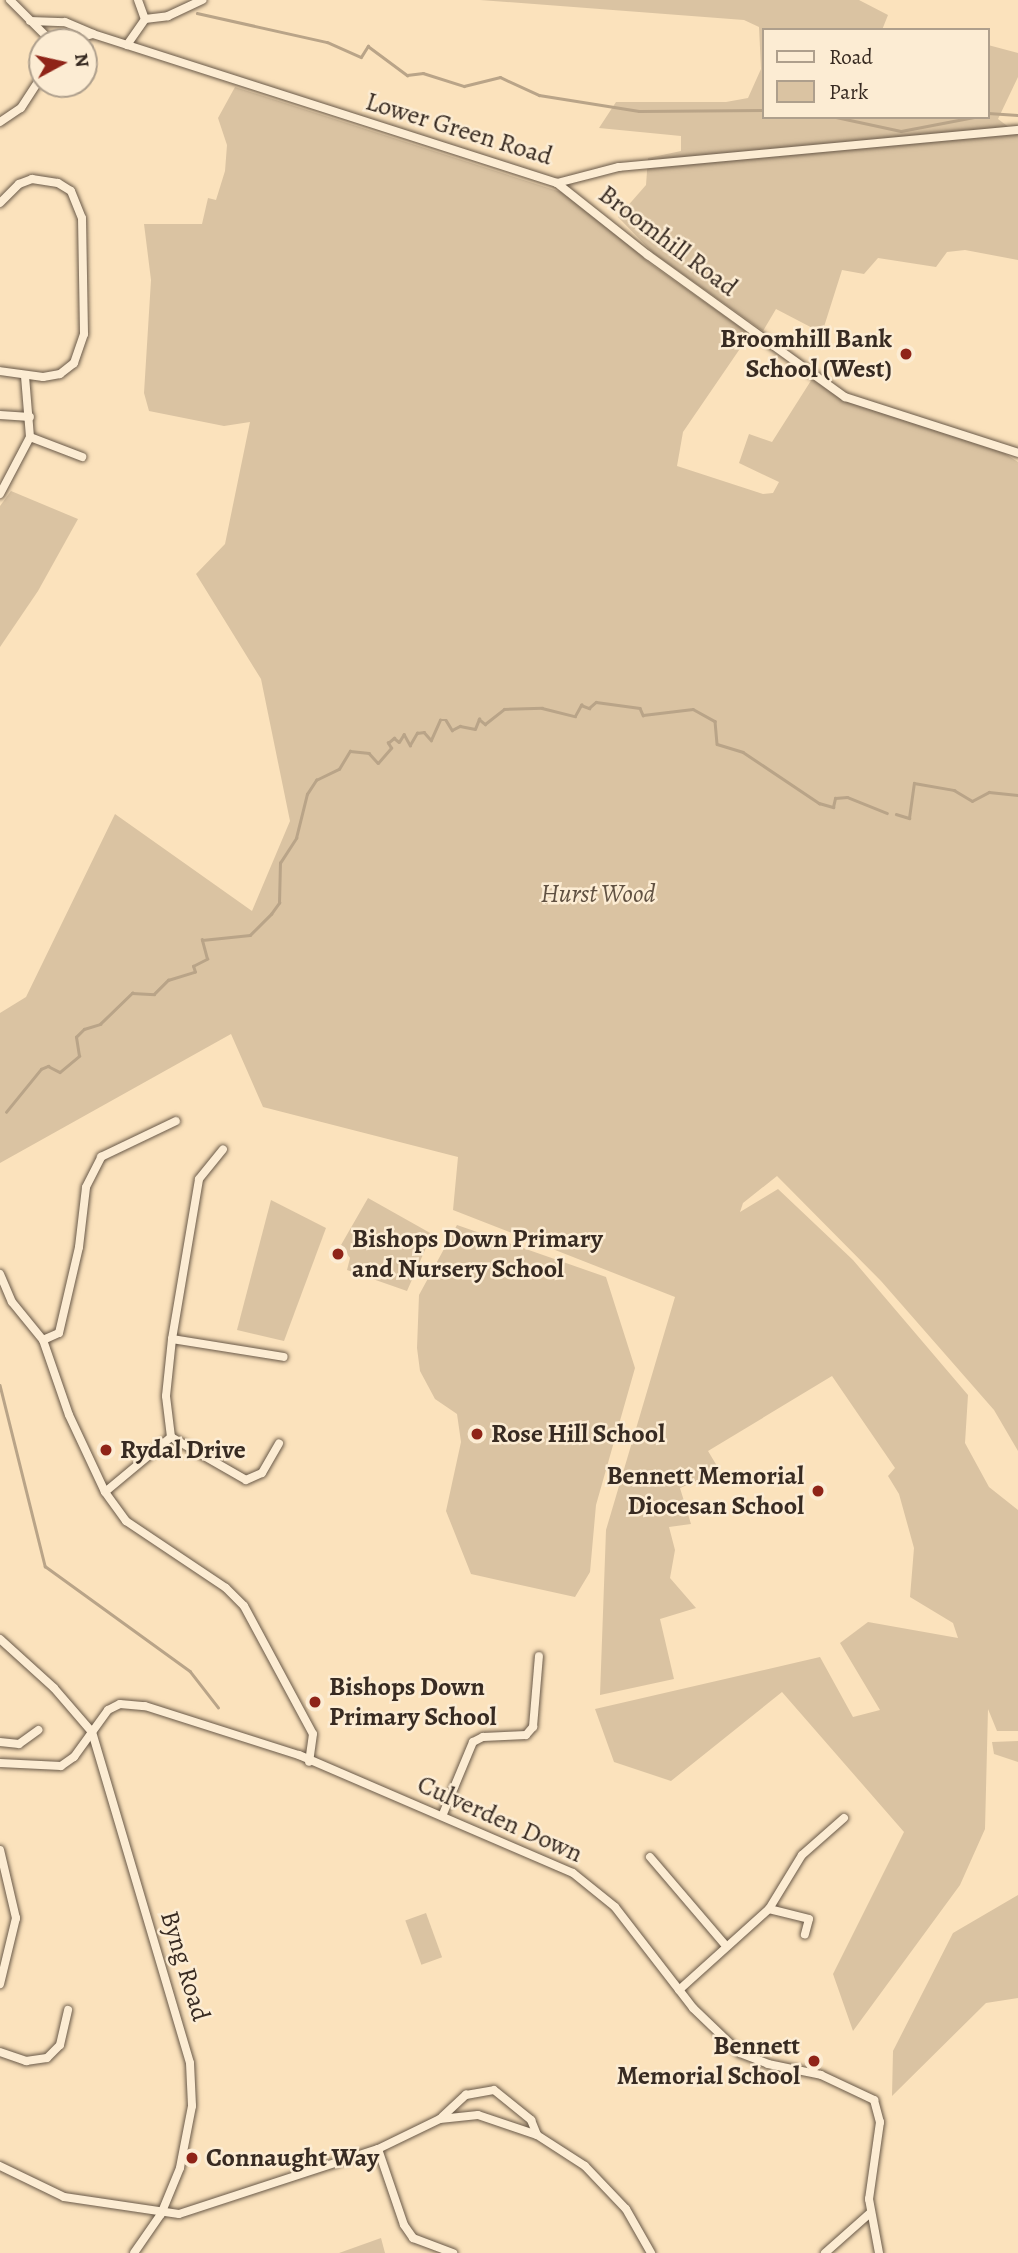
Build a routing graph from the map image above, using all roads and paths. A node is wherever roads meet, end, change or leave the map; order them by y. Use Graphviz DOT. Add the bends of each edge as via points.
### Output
graph roads {
  1 [pos="10,0"];
  2 [pos="138,0"];
  3 [pos="203,0"];
  4 [pos="145,19"];
  5 [pos="30,21"];
  6 [pos="37,28"];
  7 [pos="79,28"];
  8 [pos="98,36"];
  9 [pos="127,45"];
  10 [pos="28,97"];
  11 [pos="0,122"];
  12 [pos="1018,130"];
  13 [pos="557,183"];
  14 [pos="0,203"];
  15 [pos="0,371"];
  16 [pos="25,376"];
  17 [pos="0,415"];
  18 [pos="30,417"];
  19 [pos="30,438"];
  20 [pos="1018,453"];
  21 [pos="82,457"];
  22 [pos="0,494"];
  23 [pos="176,1121"];
  24 [pos="223,1149"];
  25 [pos="0,1274"];
  26 [pos="172,1339"];
  27 [pos="43,1340"];
  28 [pos="284,1357"];
  29 [pos="171,1437"];
  30 [pos="279,1443"];
  31 [pos="105,1492"];
  32 [pos="0,1639"];
  33 [pos="539,1656"];
  34 [pos="38,1730"];
  35 [pos="92,1732"];
  36 [pos="0,1742"];
  37 [pos="309,1762"];
  38 [pos="0,1763"];
  39 [pos="443,1814"];
  40 [pos="844,1818"];
  41 [pos="0,1850"];
  42 [pos="650,1857"];
  43 [pos="769,1909"];
  44 [pos="805,1934"];
  45 [pos="726,1946"];
  46 [pos="0,1984"];
  47 [pos="679,1990"];
  48 [pos="68,2010"];
  49 [pos="0,2052"];
  50 [pos="440,2119"];
  51 [pos="537,2135"];
  52 [pos="378,2149"];
  53 [pos="0,2166"];
  54 [pos="870,2213"];
  55 [pos="161,2214"];
  56 [pos="134,2253"];
  57 [pos="453,2253"];
  58 [pos="651,2253"];
  59 [pos="825,2253"];
  60 [pos="879,2253"];
  1 -- 5 [label="street"];
  2 -- 4 [label="street"];
  3 -- 4 [label="street" via="168,16"];
  4 -- 9 [label="street"];
  5 -- 6 [label="street"];
  5 -- 7 [label="street, Lower Green Road" via="65,22"];
  8 -- 9 [label="street, Lower Green Road"];
  9 -- 13 [label="street, Lower Green Road"];
  10 -- 11 [label="street"];
  12 -- 13 [label="street, Lower Green Road" via="619,167"];
  13 -- 20 [label="street, Broomhill Road" via="648,255 845,397"];
  14 -- 16 [label="street" via="19,184 44,179 71,191 82,218 84,334 80,352 60,374"];
  15 -- 16 [label="street"];
  16 -- 18 [label="street"];
  17 -- 18 [label="street"];
  18 -- 19 [label="street"];
  19 -- 21 [label="street"];
  19 -- 22 [label="street"];
  23 -- 27 [label="street" via="101,1157 86,1187 79,1247 59,1333"];
  24 -- 26 [label="street" via="200,1180"];
  25 -- 27 [label="street" via="12,1302"];
  26 -- 28 [label="street"];
  26 -- 29 [label="street" via="166,1395"];
  27 -- 31 [label="street" via="69,1415"];
  29 -- 30 [label="street" via="246,1480 262,1473"];
  29 -- 31 [label="street"];
  31 -- 37 [label="street" via="126,1521 226,1588 244,1606 313,1734"];
  32 -- 35 [label="street" via="54,1688"];
  33 -- 39 [label="street" via="533,1727 526,1735 483,1737 473,1742"];
  34 -- 36 [label="street" via="19,1744"];
  35 -- 37 [label="street, Culverden Down" via="114,1706 145,1706"];
  35 -- 38 [label="street, Culverden Down" via="74,1757 52,1768"];
  35 -- 55 [label="street, Byng Road" via="190,2063 188,2142"];
  37 -- 39 [label="street, Culverden Down"];
  39 -- 47 [label="street, Culverden Down" via="582,1879 615,1907"];
  40 -- 43 [label="street" via="802,1855"];
  41 -- 46 [label="street" via="16,1918"];
  42 -- 45 [label="street"];
  43 -- 44 [label="street" via="809,1919"];
  43 -- 45 [label="street"];
  45 -- 47 [label="street"];
  47 -- 54 [label="street, Culverden Down" via="708,2026 746,2057 821,2075 874,2099 880,2122 870,2175"];
  48 -- 49 [label="street" via="60,2045 47,2058 26,2061"];
  50 -- 51 [label="street" via="488,2116"];
  50 -- 51 [label="street" via="467,2095 494,2091 531,2120"];
  50 -- 52 [label="street"];
  51 -- 58 [label="street" via="606,2186"];
  52 -- 55 [label="street" via="187,2212"];
  52 -- 57 [label="street" via="404,2225 413,2238"];
  53 -- 55 [label="street" via="64,2197"];
  54 -- 59 [label="street"];
  54 -- 60 [label="street, Culverden Down"];
  55 -- 56 [label="street, Byng Road"];
}
